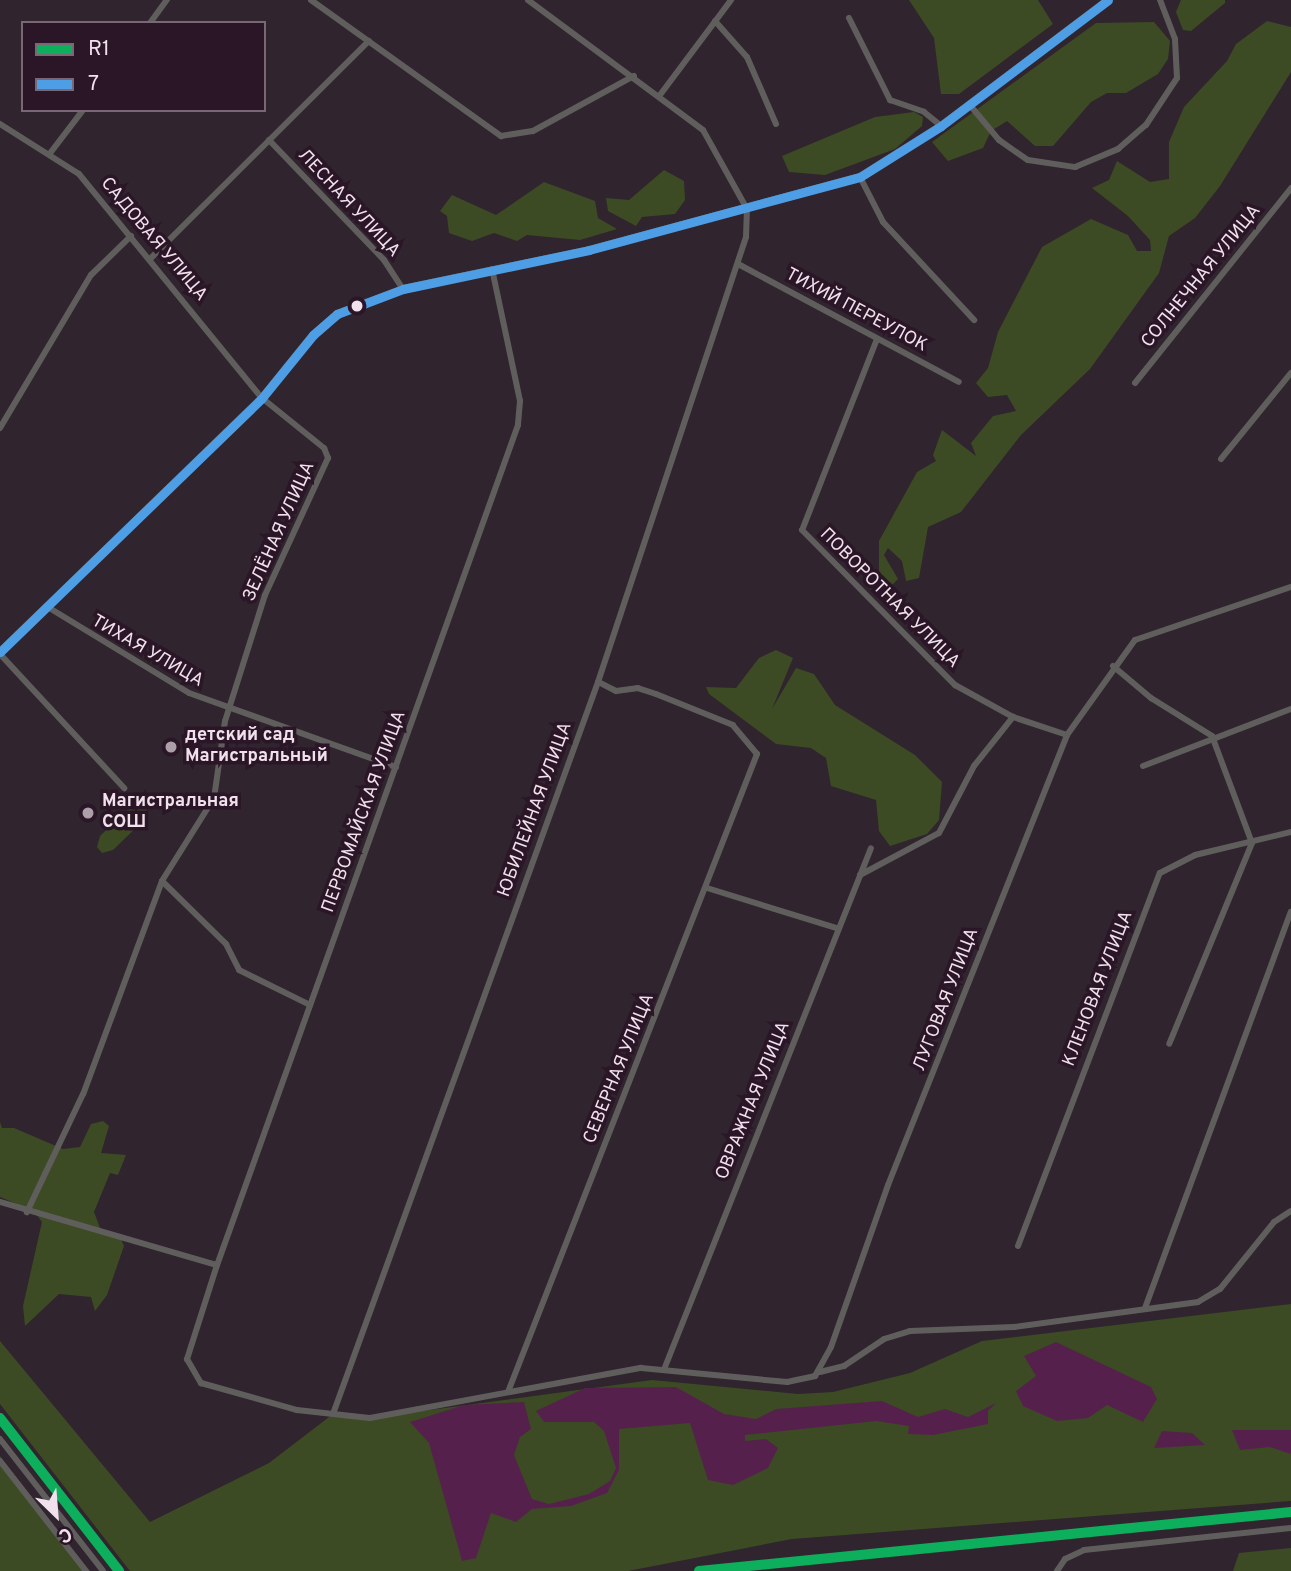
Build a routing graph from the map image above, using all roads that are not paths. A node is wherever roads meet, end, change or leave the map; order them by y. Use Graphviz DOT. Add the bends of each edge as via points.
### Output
graph roads {
  1 [pos="167,0"];
  2 [pos="311,0"];
  3 [pos="528,0"];
  4 [pos="1108,0"];
  5 [pos="1160,0"];
  6 [pos="729,1"];
  7 [pos="849,18"];
  8 [pos="151,21"];
  9 [pos="715,21"];
  10 [pos="369,41"];
  11 [pos="634,76"];
  12 [pos="660,95"];
  13 [pos="969,104"];
  14 [pos="81,112"];
  15 [pos="0,124"];
  16 [pos="776,124"];
  17 [pos="941,126"];
  18 [pos="269,140"];
  19 [pos="51,152"];
  20 [pos="860,177"];
  21 [pos="1291,188"];
  22 [pos="747,209"];
  23 [pos="131,236"];
  24 [pos="150,259"];
  25 [pos="740,265"];
  26 [pos="492,269"];
  27 [pos="403,289"];
  28 [pos="974,320"];
  29 [pos="877,339"];
  30 [pos="1291,373"];
  31 [pos="959,382"];
  32 [pos="1135,383"];
  33 [pos="262,398"];
  34 [pos="0,428"];
  35 [pos="1221,459"];
  36 [pos="1291,587"];
  37 [pos="46,606"];
  38 [pos="0,653"];
  39 [pos="1113,666"];
  40 [pos="598,682"];
  41 [pos="231,705"];
  42 [pos="1291,709"];
  43 [pos="1013,717"];
  44 [pos="1068,735"];
  45 [pos="1212,736"];
  46 [pos="1143,766"];
  47 [pos="396,767"];
  48 [pos="124,788"];
  49 [pos="1291,832"];
  50 [pos="1252,843"];
  51 [pos="871,848"];
  52 [pos="860,875"];
  53 [pos="162,881"];
  54 [pos="707,888"];
  55 [pos="1291,912"];
  56 [pos="836,928"];
  57 [pos="310,1004"];
  58 [pos="1168,1044"];
  59 [pos="0,1202"];
  60 [pos="1291,1211"];
  61 [pos="27,1212"];
  62 [pos="1018,1246"];
  63 [pos="217,1265"];
  64 [pos="1145,1308"];
  65 [pos="665,1367"];
  66 [pos="818,1374"];
  67 [pos="508,1392"];
  68 [pos="333,1414"];
  69 [pos="0,1439"];
  70 [pos="0,1461"];
  71 [pos="1291,1528"];
  72 [pos="86,1571"];
  73 [pos="103,1571"];
  74 [pos="1057,1571"];
  1 -- 8 [label="street"];
  2 -- 10 [label="street"];
  3 -- 11 [label="street"];
  4 -- 13 [label="street"];
  5 -- 13 [label="street" via="1175,39 1177,78 1146,125 1118,149 1075,167 1028,160 999,140"];
  6 -- 9 [label="street"];
  7 -- 17 [label="street" via="890,100 924,112"];
  9 -- 12 [label="street"];
  9 -- 16 [label="street" via="747,57"];
  10 -- 11 [label="street" via="501,136 533,131"];
  10 -- 18 [label="street"];
  11 -- 12 [label="street"];
  12 -- 22 [label="street" via="702,130"];
  13 -- 17 [label="street"];
  14 -- 19 [label="street"];
  15 -- 19 [label="street, САДОВАЯ УЛИЦА"];
  17 -- 20 [label="street"];
  18 -- 24 [label="street"];
  18 -- 27 [label="street, ЛЕСНАЯ УЛИЦА" via="384,260"];
  19 -- 23 [label="street, САДОВАЯ УЛИЦА" via="79,174"];
  20 -- 22 [label="street"];
  20 -- 28 [label="street" via="883,222"];
  21 -- 32 [label="street, СОЛНЕЧНАЯ УЛИЦА"];
  22 -- 25 [label="street, ЮБИЛЕЙНАЯ УЛИЦА"];
  22 -- 26 [label="street"];
  23 -- 24 [label="street, САДОВАЯ УЛИЦА"];
  23 -- 34 [label="street" via="91,275"];
  24 -- 33 [label="street, САДОВАЯ УЛИЦА"];
  25 -- 29 [label="street, ТИХИЙ ПЕРЕУЛОК"];
  25 -- 40 [label="street, ЮБИЛЕЙНАЯ УЛИЦА"];
  26 -- 27 [label="street"];
  26 -- 47 [label="street, ПЕРВОМАЙСКАЯ УЛИЦА" via="521,412"];
  27 -- 33 [label="street" via="355,304 325,323"];
  29 -- 31 [label="street, ТИХИЙ ПЕРЕУЛОК"];
  29 -- 43 [label="street, ПОВОРОТНАЯ УЛИЦА" via="802,530 955,685"];
  30 -- 35 [label="street"];
  33 -- 37 [label="street"];
  33 -- 41 [label="street, ЗЕЛЁНАЯ УЛИЦА" via="324,448 328,458 265,595"];
  36 -- 39 [label="street, ЛУГОВАЯ УЛИЦА" via="1128,645"];
  37 -- 38 [label="street"];
  37 -- 41 [label="street, ТИХАЯ УЛИЦА" via="188,693"];
  38 -- 48 [label="street"];
  39 -- 44 [label="street, ЛУГОВАЯ УЛИЦА"];
  39 -- 45 [label="street" via="1151,698"];
  40 -- 54 [label="street, СЕВЕРНАЯ УЛИЦА" via="616,691 638,688 733,724 757,754"];
  40 -- 68 [label="street, ЮБИЛЕЙНАЯ УЛИЦА"];
  41 -- 47 [label="street, ТИХАЯ УЛИЦА"];
  41 -- 53 [label="street" via="214,798"];
  42 -- 45 [label="street"];
  43 -- 44 [label="street, ПОВОРОТНАЯ УЛИЦА"];
  43 -- 52 [label="street" via="974,766 939,833"];
  44 -- 66 [label="street, ЛУГОВАЯ УЛИЦА"];
  45 -- 46 [label="street"];
  45 -- 50 [label="street"];
  47 -- 57 [label="street, ПЕРВОМАЙСКАЯ УЛИЦА"];
  49 -- 50 [label="street, КЛЕНОВАЯ УЛИЦА"];
  50 -- 58 [label="street"];
  50 -- 62 [label="street, КЛЕНОВАЯ УЛИЦА" via="1195,855 1160,873"];
  51 -- 52 [label="street, ОВРАЖНАЯ УЛИЦА"];
  52 -- 56 [label="street, ОВРАЖНАЯ УЛИЦА"];
  53 -- 57 [label="street" via="219,936 239,970"];
  53 -- 61 [label="street" via="83,1094"];
  54 -- 56 [label="street"];
  54 -- 67 [label="street, СЕВЕРНАЯ УЛИЦА"];
  55 -- 64 [label="street"];
  56 -- 65 [label="street, ОВРАЖНАЯ УЛИЦА"];
  57 -- 63 [label="street, ПЕРВОМАЙСКАЯ УЛИЦА"];
  59 -- 61 [label="street"];
  60 -- 64 [label="street" via="1274,1222 1220,1289 1198,1302"];
  61 -- 63 [label="street"];
  63 -- 68 [label="street, ПЕРВОМАЙСКАЯ УЛИЦА" via="187,1359 201,1383 255,1401"];
  64 -- 66 [label="street" via="1014,1327 910,1331 884,1339 845,1366"];
  65 -- 66 [label="street" via="787,1382"];
  65 -- 67 [label="street"];
  67 -- 68 [label="street" via="370,1418"];
  69 -- 73 [label="street"];
  70 -- 72 [label="street"];
  71 -- 74 [label="street" via="1084,1550 1065,1559"];
}
